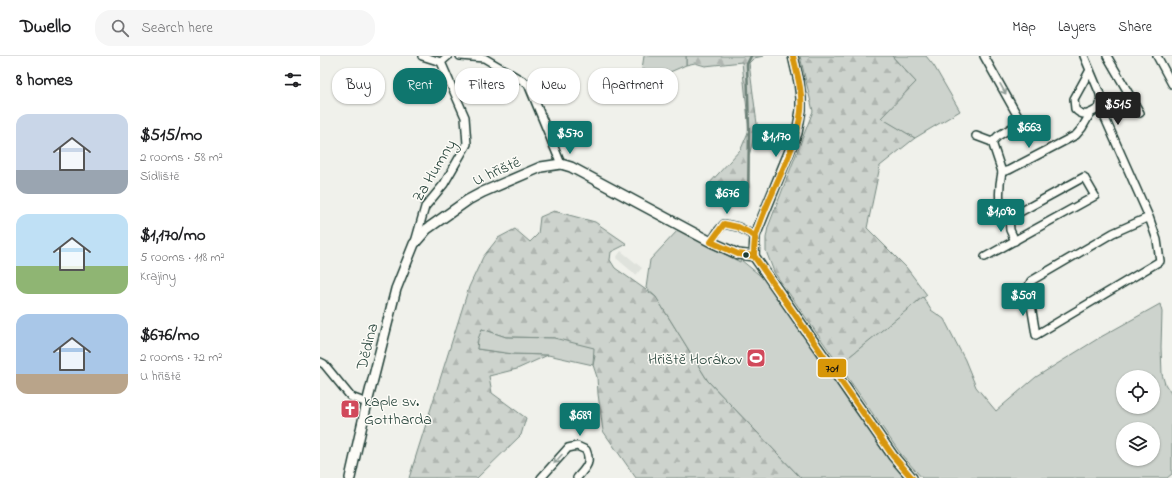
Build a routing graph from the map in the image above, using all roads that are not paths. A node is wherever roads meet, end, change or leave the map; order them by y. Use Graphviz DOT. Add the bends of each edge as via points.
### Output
graph roads {
  1 [pos="422,56"];
  2 [pos="448,56"];
  3 [pos="460,56"];
  4 [pos="793,56"];
  5 [pos="984,56"];
  6 [pos="1084,56"];
  7 [pos="1107,56"];
  8 [pos="1157,56"];
  9 [pos="441,62"];
  10 [pos="1090,70"];
  11 [pos="1172,84"];
  12 [pos="1099,108"];
  13 [pos="1140,113"];
  14 [pos="1090,114"];
  15 [pos="976,136"];
  16 [pos="992,142"];
  17 [pos="561,164"];
  18 [pos="1002,172"];
  19 [pos="1149,217"];
  20 [pos="1010,218"];
  21 [pos="427,229"];
  22 [pos="756,236"];
  23 [pos="1016,241"];
  24 [pos="712,242"];
  25 [pos="414,244"];
  26 [pos="754,256"];
  27 [pos="986,258"];
  28 [pos="320,362"];
  29 [pos="367,403"];
  30 [pos="350,478"];
  31 [pos="541,478"];
  32 [pos="577,478"];
  33 [pos="912,478"];
  1 -- 9 [label="street"];
  2 -- 9 [label="street"];
  3 -- 17 [label="street" via="484,58 528,84"];
  4 -- 22 [label="street" via="801,98 798,133"];
  5 -- 16 [label="street, one-way" via="1021,122"];
  6 -- 10 [label="street"];
  7 -- 13 [label="street"];
  8 -- 11 [label="street"];
  9 -- 25 [label="street, Za Humny" via="465,117 467,144 444,184 425,207"];
  10 -- 12 [label="street" via="1101,98"];
  10 -- 14 [label="street" via="1074,102 1075,109 1079,112 1084,115"];
  12 -- 14 [label="street"];
  12 -- 19 [label="street"];
  14 -- 18 [label="street" via="1076,135"];
  15 -- 16 [label="street"];
  16 -- 18 [label="street"];
  17 -- 21 [label="street, U hřiště" via="541,167 483,192"];
  17 -- 24 [label="street"];
  18 -- 20 [label="street" via="1000,208 1003,215"];
  19 -- 19 [label="street" via="1114,233 1031,281 1028,287 1036,335 1160,261 1157,240"];
  20 -- 23 [label="street" via="1010,230"];
  20 -- 23 [label="street" via="1084,176 1095,196"];
  21 -- 25 [label="street, Dědina"];
  22 -- 24 [label="street" via="738,227 724,224"];
  22 -- 26 [label="street"];
  23 -- 27 [label="street"];
  24 -- 26 [label="street" via="738,254"];
  25 -- 29 [label="street, Dědina" via="396,290"];
  26 -- 33 [label="street" via="893,456"];
  28 -- 29 [label="street" via="351,397"];
  29 -- 30 [label="street, Dědina"];
  32 -- 31 [label="street, one-way" via="589,461 586,450 577,446 568,448"];
}
